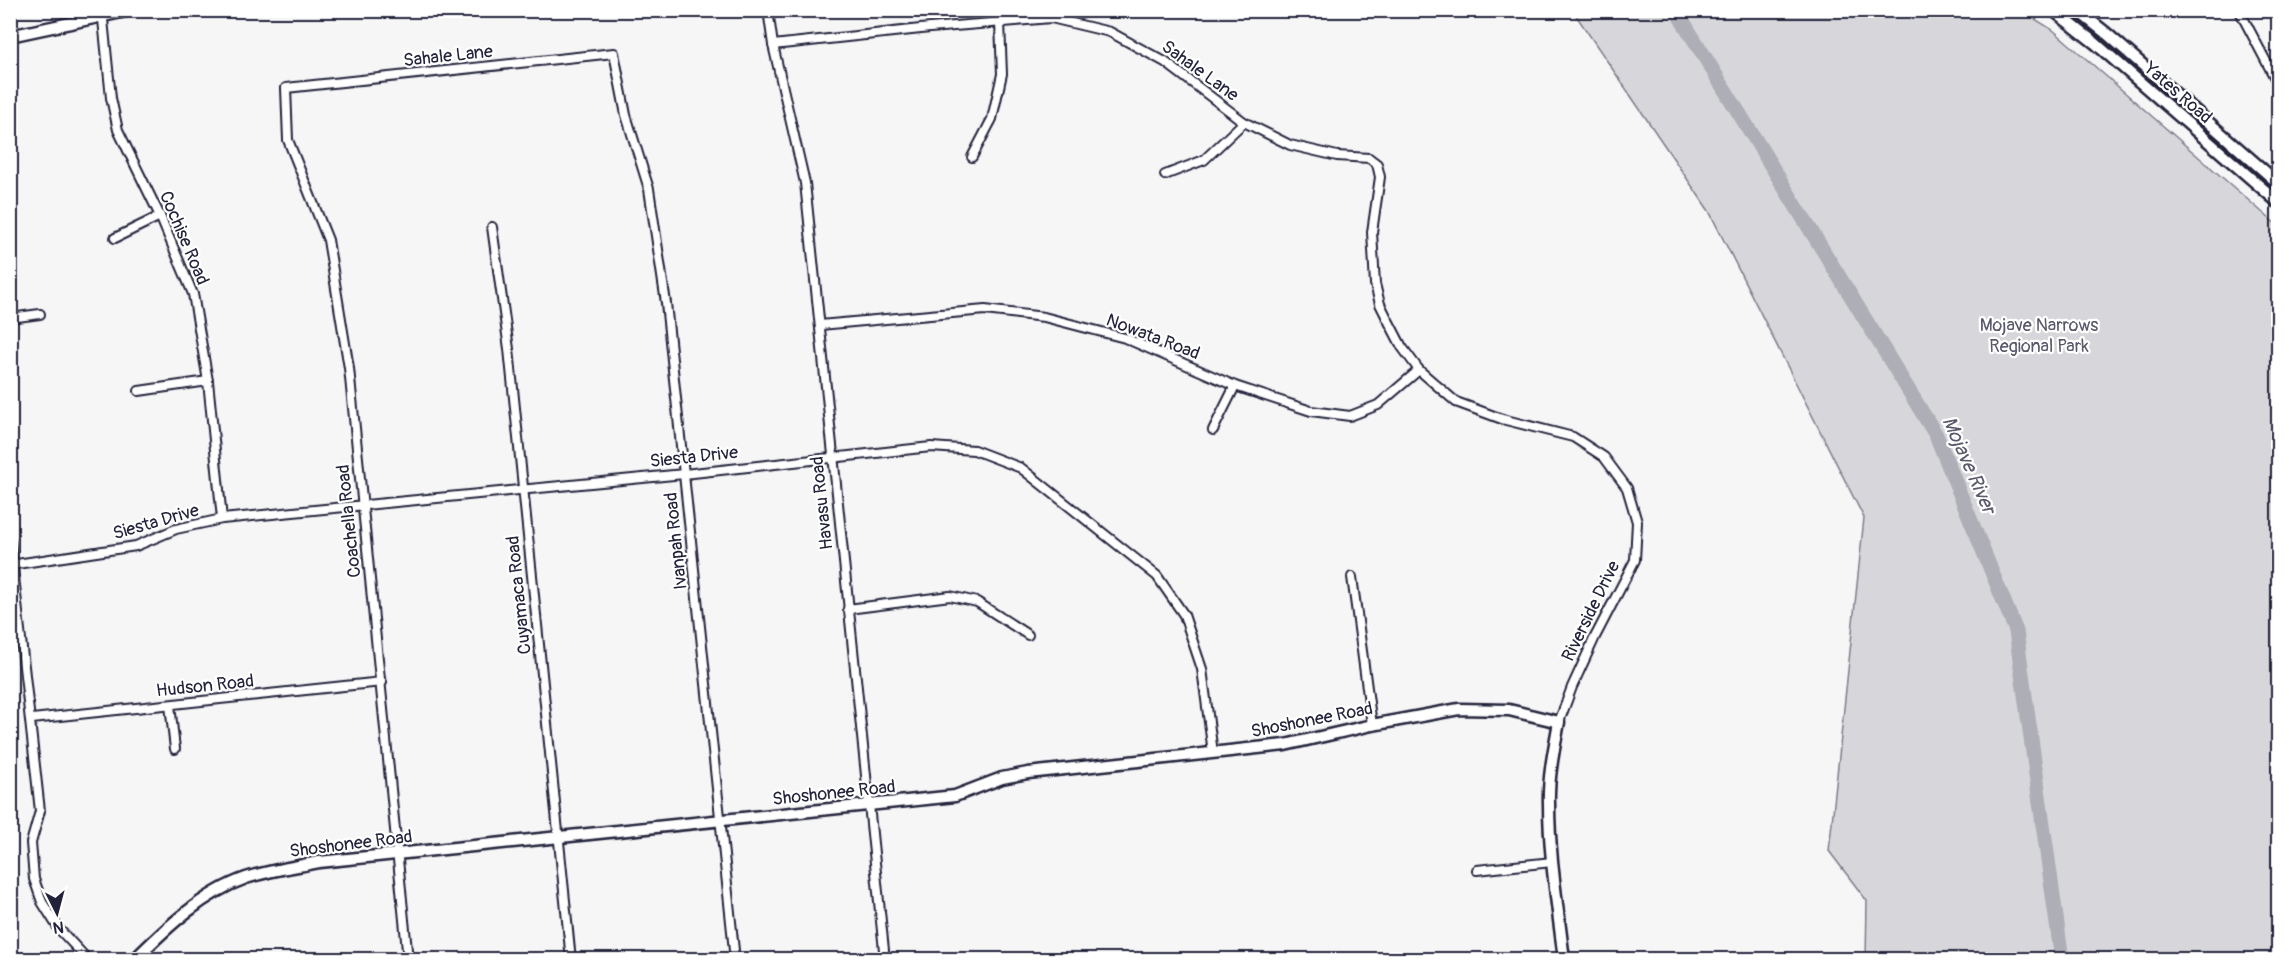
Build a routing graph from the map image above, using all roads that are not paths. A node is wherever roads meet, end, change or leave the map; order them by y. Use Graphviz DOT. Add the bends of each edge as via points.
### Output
graph roads {
  1 [pos="130,10"];
  2 [pos="768,10"];
  3 [pos="2053,10"];
  4 [pos="2077,10"];
  5 [pos="2239,10"];
  6 [pos="102,14"];
  7 [pos="1000,22"];
  8 [pos="10,36"];
  9 [pos="773,45"];
  10 [pos="614,53"];
  11 [pos="2278,84"];
  12 [pos="286,88"];
  13 [pos="1244,122"];
  14 [pos="972,157"];
  15 [pos="1377,164"];
  16 [pos="1165,175"];
  17 [pos="2278,183"];
  18 [pos="2278,202"];
  19 [pos="160,216"];
  20 [pos="492,227"];
  21 [pos="115,238"];
  22 [pos="40,314"];
  23 [pos="10,318"];
  24 [pos="820,325"];
  25 [pos="1419,370"];
  26 [pos="208,381"];
  27 [pos="1235,386"];
  28 [pos="139,391"];
  29 [pos="1213,430"];
  30 [pos="832,457"];
  31 [pos="684,474"];
  32 [pos="523,489"];
  33 [pos="362,507"];
  34 [pos="222,519"];
  35 [pos="10,540"];
  36 [pos="12,565"];
  37 [pos="1352,577"];
  38 [pos="848,609"];
  39 [pos="1028,635"];
  40 [pos="382,682"];
  41 [pos="170,705"];
  42 [pos="32,719"];
  43 [pos="1559,722"];
  44 [pos="1372,725"];
  45 [pos="175,749"];
  46 [pos="1213,753"];
  47 [pos="869,806"];
  48 [pos="722,821"];
  49 [pos="560,838"];
  50 [pos="399,855"];
  51 [pos="1552,862"];
  52 [pos="1477,870"];
  53 [pos="88,960"];
  54 [pos="134,960"];
  55 [pos="408,960"];
  56 [pos="571,960"];
  57 [pos="735,960"];
  58 [pos="885,960"];
  59 [pos="1564,960"];
  1 -- 6 [label="street"];
  2 -- 9 [label="street, Havasu Road"];
  3 -- 18 [label="street, Yates Road"];
  4 -- 17 [label="street, Yates Road"];
  5 -- 11 [label="street"];
  6 -- 8 [label="street"];
  6 -- 19 [label="street, Cochise Road" via="118,129"];
  7 -- 9 [label="street, Sahale Lane"];
  7 -- 13 [label="street, Sahale Lane" via="1051,18 1110,32 1165,62"];
  7 -- 14 [label="street" via="1002,74 992,119"];
  9 -- 24 [label="street, Havasu Road" via="804,183"];
  10 -- 12 [label="street, Sahale Lane"];
  10 -- 31 [label="street, Ivanpah Road" via="626,115 649,189"];
  12 -- 33 [label="street, Coachella Road" via="288,140 328,240 349,368"];
  13 -- 15 [label="street, Sahale Lane" via="1300,148 1369,158"];
  13 -- 16 [label="street" via="1204,160"];
  15 -- 25 [label="street, Riverside Drive" via="1380,177 1372,232 1375,284 1389,322"];
  19 -- 21 [label="street"];
  19 -- 26 [label="street, Cochise Road" via="193,294"];
  20 -- 32 [label="street, Cuyamaca Road"];
  22 -- 23 [label="street"];
  24 -- 27 [label="street, Nowata Road" via="985,310 1044,317 1125,338"];
  24 -- 30 [label="street, Havasu Road"];
  25 -- 27 [label="street, Nowata Road" via="1378,405 1350,416 1311,411"];
  25 -- 43 [label="street, Riverside Drive" via="1456,402 1574,436 1604,457 1627,488 1637,522 1635,560 1595,636"];
  26 -- 28 [label="street"];
  26 -- 34 [label="street, Cochise Road"];
  27 -- 29 [label="street"];
  30 -- 31 [label="street, Siesta Drive"];
  30 -- 38 [label="street, Havasu Road"];
  30 -- 46 [label="street, Siesta Drive" via="930,447 974,450 1021,468 1063,499 1157,576 1184,615 1202,669"];
  31 -- 32 [label="street, Siesta Drive"];
  31 -- 48 [label="street, Ivanpah Road"];
  32 -- 33 [label="street, Siesta Drive"];
  32 -- 49 [label="street, Cuyamaca Road"];
  33 -- 34 [label="street, Siesta Drive"];
  33 -- 40 [label="street, Coachella Road"];
  34 -- 36 [label="street, Siesta Drive" via="176,529 136,546"];
  35 -- 36 [label="street"];
  36 -- 42 [label="street"];
  37 -- 44 [label="street"];
  38 -- 39 [label="street" via="950,596 977,602"];
  38 -- 47 [label="street, Havasu Road"];
  40 -- 41 [label="street, Hudson Road"];
  40 -- 50 [label="street, Coachella Road"];
  41 -- 42 [label="street, Hudson Road"];
  41 -- 45 [label="street"];
  42 -- 53 [label="street" via="40,812 31,843 34,879 42,902 59,929"];
  43 -- 44 [label="street, Shoshonee Road" via="1509,710 1458,709"];
  43 -- 51 [label="street, Riverside Drive" via="1548,803"];
  44 -- 46 [label="street, Shoshonee Road" via="1285,745"];
  46 -- 47 [label="street, Shoshonee Road" via="1028,773 1002,778 955,796"];
  47 -- 48 [label="street, Shoshonee Road"];
  47 -- 58 [label="street, Havasu Road"];
  48 -- 49 [label="street, Shoshonee Road"];
  48 -- 57 [label="street, Ivanpah Road"];
  49 -- 50 [label="street, Shoshonee Road"];
  49 -- 56 [label="street, Cuyamaca Road"];
  50 -- 54 [label="street, Shoshonee Road" via="319,862 246,878 209,896"];
  50 -- 55 [label="street, Coachella Road"];
  51 -- 52 [label="street"];
  51 -- 59 [label="street, Riverside Drive"];
}
